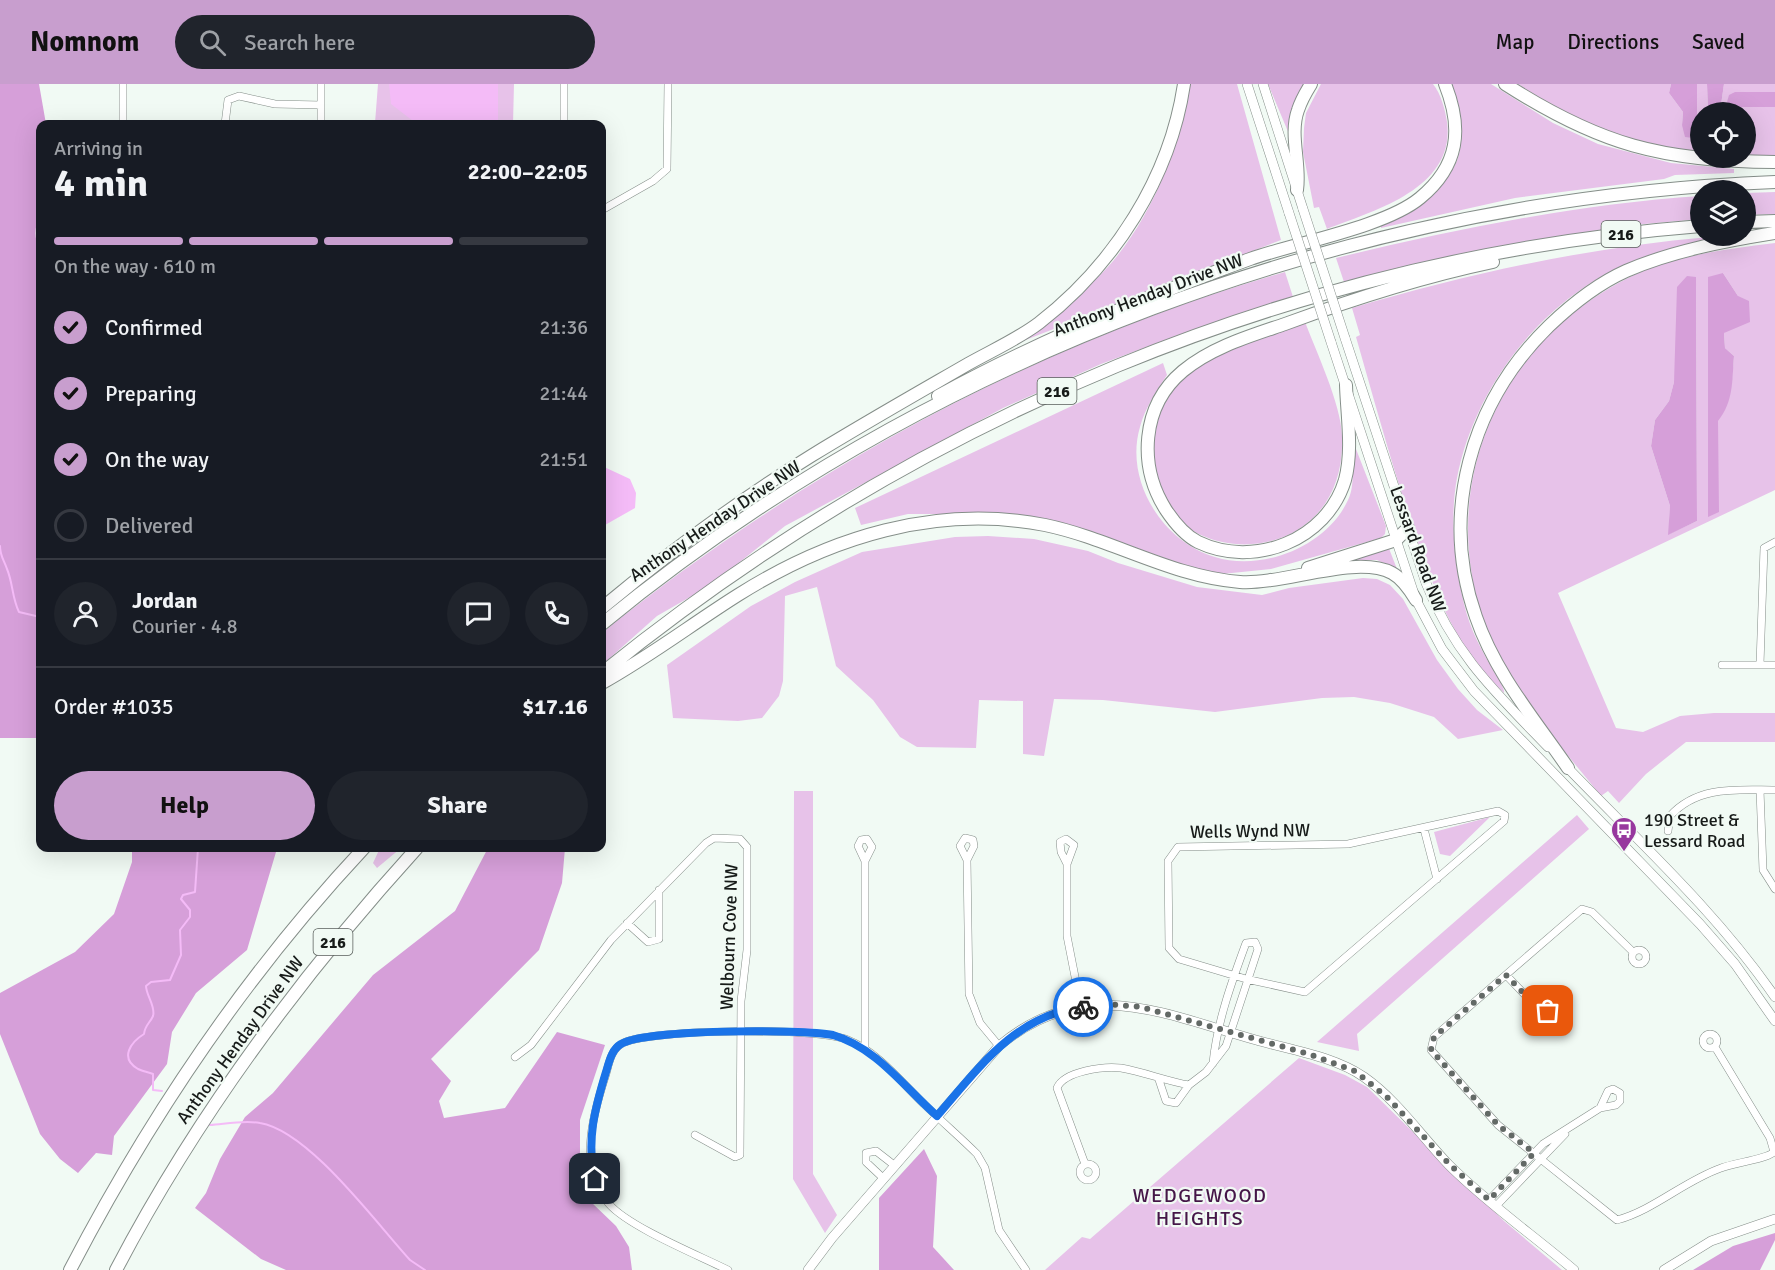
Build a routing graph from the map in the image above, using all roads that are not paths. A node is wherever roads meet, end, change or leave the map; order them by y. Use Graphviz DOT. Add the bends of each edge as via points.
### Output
graph roads {
  1 [pos="123,84"];
  2 [pos="321,84"];
  3 [pos="564,84"];
  4 [pos="668,84"];
  5 [pos="1184,84"];
  6 [pos="1247,84"];
  7 [pos="1263,84"];
  8 [pos="1311,84"];
  9 [pos="1444,84"];
  10 [pos="1505,84"];
  11 [pos="321,105"];
  12 [pos="123,120"];
  13 [pos="225,120"];
  14 [pos="321,120"];
  15 [pos="564,120"];
  16 [pos="1775,162"];
  17 [pos="1775,182"];
  18 [pos="1298,190"];
  19 [pos="606,208"];
  20 [pos="1775,221"];
  21 [pos="1756,222"];
  22 [pos="1690,227"];
  23 [pos="1775,233"];
  24 [pos="1601,236"];
  25 [pos="1346,385"];
  26 [pos="880,436"];
  27 [pos="1408,528"];
  28 [pos="1396,540"];
  29 [pos="1775,542"];
  30 [pos="1276,578"];
  31 [pos="1416,600"];
  32 [pos="606,605"];
  33 [pos="606,621"];
  34 [pos="1760,664"];
  35 [pos="1722,665"];
  36 [pos="1775,665"];
  37 [pos="606,671"];
  38 [pos="606,682"];
  39 [pos="1568,768"];
  40 [pos="1760,790"];
  41 [pos="1775,790"];
  42 [pos="1424,829"];
  43 [pos="1668,831"];
  44 [pos="361,852"];
  45 [pos="413,852"];
  46 [pos="967,860"];
  47 [pos="865,861"];
  48 [pos="1067,864"];
  49 [pos="1437,879"];
  50 [pos="1775,889"];
  51 [pos="659,890"];
  52 [pos="627,923"];
  53 [pos="1634,952"];
  54 [pos="1234,974"];
  55 [pos="1506,975"];
  56 [pos="1246,979"];
  57 [pos="1775,997"];
  58 [pos="1529,999"];
  59 [pos="1078,1007"];
  60 [pos="1775,1021"];
  61 [pos="1219,1030"];
  62 [pos="741,1033"];
  63 [pos="1230,1033"];
  64 [pos="999,1046"];
  65 [pos="1715,1047"];
  66 [pos="865,1049"];
  67 [pos="515,1057"];
  68 [pos="1213,1063"];
  69 [pos="1159,1080"];
  70 [pos="1189,1085"];
  71 [pos="1600,1108"];
  72 [pos="937,1116"];
  73 [pos="695,1135"];
  74 [pos="1538,1157"];
  75 [pos="1085,1164"];
  76 [pos="894,1165"];
  77 [pos="883,1178"];
  78 [pos="1493,1203"];
  79 [pos="1775,1219"];
  80 [pos="1571,1267"];
  81 [pos="70,1270"];
  82 [pos="116,1270"];
  83 [pos="728,1270"];
  84 [pos="808,1270"];
  85 [pos="1026,1270"];
  86 [pos="1583,1270"];
  87 [pos="1664,1270"];
  1 -- 12 [label="street"];
  2 -- 11 [label="street"];
  3 -- 15 [label="street"];
  4 -- 19 [label="street" via="667,169"];
  5 -- 32 [label="highway" via="1170,140 1138,213 1108,255 1038,323 810,456 682,544"];
  6 -- 25 [label="main road, Lessard Road NW, bridge"];
  7 -- 18 [label="main road, Lessard Road NW"];
  8 -- 18 [label="highway" via="1297,111 1295,127"];
  9 -- 26 [label="highway" via="1455,118 1455,145 1436,183 1419,199 1369,223 1254,258 1090,320 931,400"];
  10 -- 16 [label="highway" via="1574,125 1638,149 1716,161"];
  11 -- 13 [label="street" via="275,104 239,96 228,100"];
  11 -- 14 [label="street"];
  17 -- 26 [label="highway, Anthony Henday Drive NW / 216" via="1680,188 1569,202 1422,229 1330,252 1190,295 1066,344"];
  18 -- 27 [label="main road, Lessard Road NW, bridge"];
  20 -- 21 [label="highway"];
  22 -- 24 [label="highway, 216"];
  23 -- 39 [label="highway" via="1662,258 1598,287 1567,309 1522,355 1494,396 1479,429 1467,468 1461,512 1462,556 1469,596 1496,664"];
  24 -- 25 [label="highway" via="1380,292 1262,332 1198,359 1181,372 1158,402 1146,451 1153,488 1174,522 1197,542 1227,551 1279,547 1310,530 1326,516 1345,478 1349,442"];
  24 -- 37 [label="highway, 216" via="1480,256 1350,287 1204,332 1102,371 952,441 880,480 760,555"];
  25 -- 28 [label="main road, Lessard Road NW"];
  26 -- 33 [label="highway, Anthony Henday Drive NW / 216" via="715,538"];
  27 -- 28 [label="highway"];
  27 -- 39 [label="main road, Lessard Road NW" via="1426,584 1452,638 1484,680"];
  28 -- 30 [label="highway"];
  28 -- 31 [label="main road, Lessard Road NW"];
  29 -- 34 [label="street" via="1764,548"];
  30 -- 31 [label="highway" via="1372,566 1399,578"];
  30 -- 38 [label="highway" via="1244,582 1200,576 1077,533 1013,520 946,519 915,523 834,545 794,563 739,594"];
  31 -- 60 [label="main road, Lessard Road NW" via="1442,649 1469,686 1700,924 1735,964"];
  34 -- 35 [label="street"];
  34 -- 36 [label="street"];
  39 -- 57 [label="main road, Lessard Road NW" via="1710,914"];
  40 -- 41 [label="street"];
  40 -- 43 [label="street" via="1724,789 1688,801 1670,816"];
  40 -- 50 [label="street" via="1763,870"];
  42 -- 49 [label="street"];
  42 -- 49 [label="street, Wells Wynd NW" via="1498,811 1505,815 1504,821"];
  42 -- 54 [label="street, Wells Wynd NW" via="1348,844 1178,847 1167,861 1168,948 1179,958"];
  44 -- 81 [label="highway, Anthony Henday Drive NW / 216" via="294,930 176,1089"];
  45 -- 82 [label="highway, Anthony Henday Drive NW / 216" via="339,936 256,1043 159,1191"];
  46 -- 64 [label="street" via="969,994 980,1023"];
  47 -- 66 [label="street"];
  48 -- 59 [label="street" via="1067,936"];
  49 -- 56 [label="street, Wells Wynd NW" via="1305,992"];
  51 -- 52 [label="street, Welbourn Cove NW"];
  51 -- 52 [label="street" via="658,939 648,942"];
  51 -- 62 [label="street, Welbourn Cove NW" via="711,839 736,838 745,842 747,950"];
  52 -- 67 [label="street, Welbourn Cove NW" via="531,1045"];
  53 -- 55 [label="street" via="1592,912 1582,909"];
  54 -- 56 [label="street, Wells Wynd NW"];
  54 -- 56 [label="street" via="1246,943 1255,942 1258,949"];
  54 -- 61 [label="street"];
  55 -- 58 [label="street"];
  55 -- 74 [label="street" via="1434,1037 1431,1050 1498,1125"];
  56 -- 63 [label="street"];
  59 -- 61 [label="main road" via="1141,1007"];
  59 -- 64 [label="main road" via="1037,1021"];
  61 -- 63 [label="main road"];
  61 -- 68 [label="street"];
  62 -- 66 [label="street" via="827,1034 848,1039"];
  62 -- 73 [label="street" via="740,1155 735,1157"];
  62 -- 83 [label="street" via="681,1033 620,1045 612,1056 592,1118 592,1164 605,1199 620,1214"];
  63 -- 68 [label="street"];
  63 -- 78 [label="main road" via="1309,1054 1360,1075"];
  64 -- 72 [label="main road"];
  65 -- 74 [label="street" via="1770,1138 1775,1149 1772,1155 1717,1169 1617,1220"];
  66 -- 72 [label="street"];
  68 -- 70 [label="street"];
  69 -- 70 [label="street"];
  69 -- 70 [label="street" via="1170,1103 1179,1100"];
  69 -- 75 [label="street" via="1112,1068 1066,1077 1059,1082 1057,1088"];
  71 -- 74 [label="street" via="1543,1144"];
  72 -- 76 [label="main road"];
  72 -- 85 [label="street" via="977,1154 986,1168 999,1230"];
  74 -- 78 [label="street"];
  76 -- 77 [label="main road"];
  76 -- 77 [label="street" via="876,1151 866,1153 866,1162"];
  77 -- 84 [label="main road"];
  78 -- 80 [label="main road"];
  79 -- 87 [label="main road" via="1711,1241"];
  80 -- 86 [label="main road"];
}
